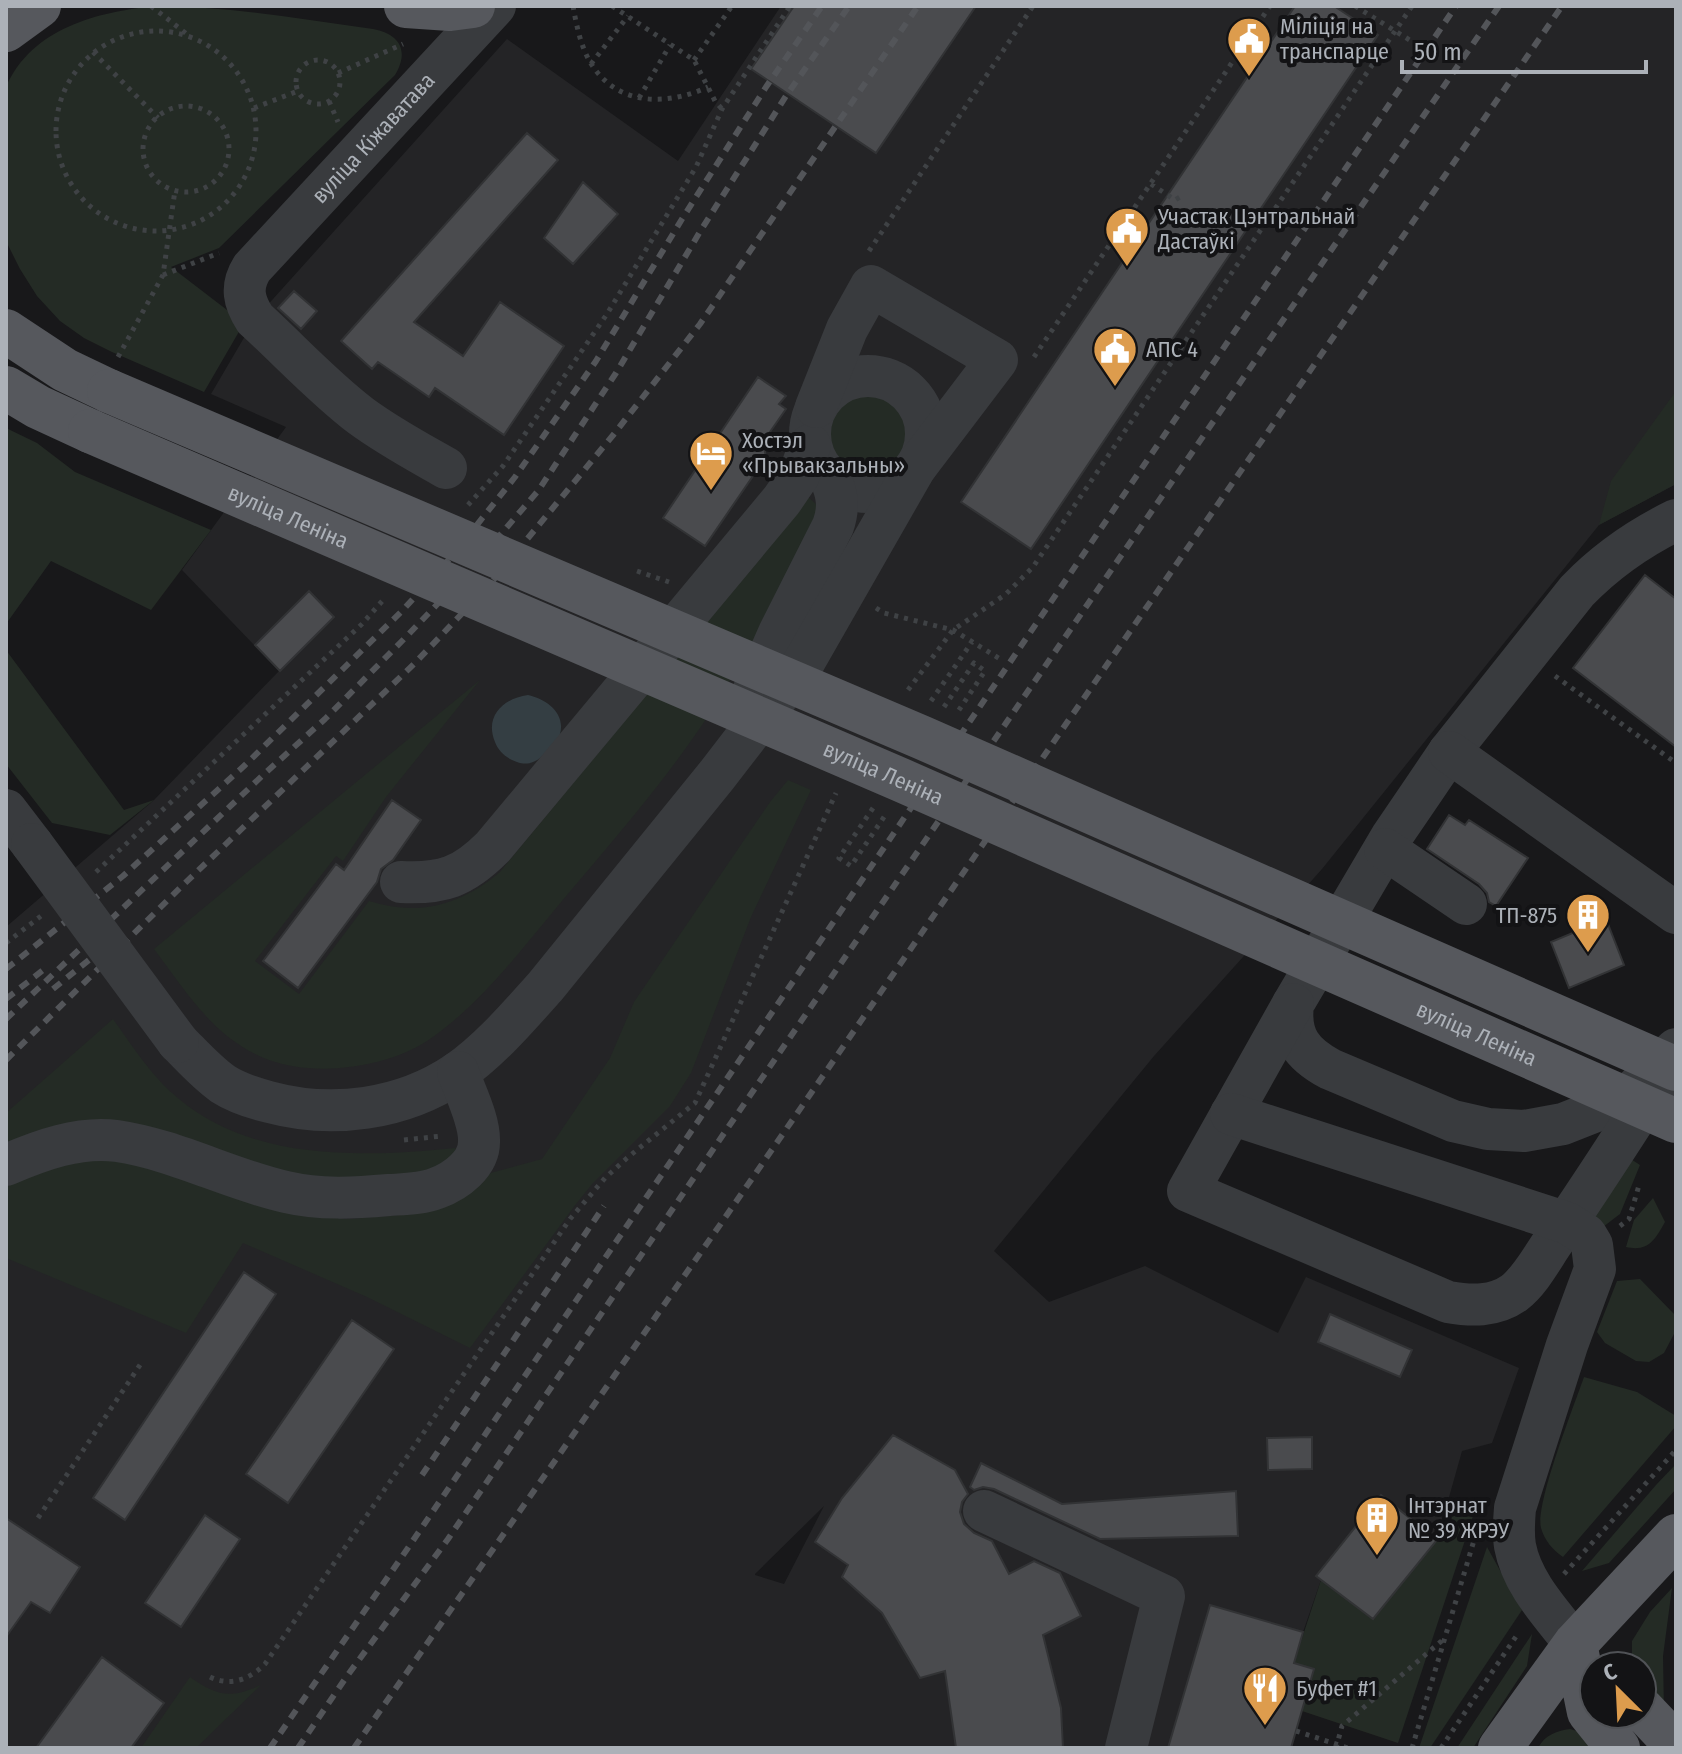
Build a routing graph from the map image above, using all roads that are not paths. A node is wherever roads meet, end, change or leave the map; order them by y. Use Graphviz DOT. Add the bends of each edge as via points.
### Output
graph roads {
  1 [pos="39,6"];
  2 [pos="473,6"];
  3 [pos="495,6"];
  4 [pos="405,25"];
  5 [pos="6,30"];
  6 [pos="12,332"];
  7 [pos="6,388"];
  8 [pos="819,444"];
  9 [pos="446,468"];
  10 [pos="915,468"];
  11 [pos="1676,520"];
  12 [pos="1449,752"];
  13 [pos="717,775"];
  14 [pos="6,810"];
  15 [pos="1385,849"];
  16 [pos="401,882"];
  17 [pos="1466,904"];
  18 [pos="1676,913"];
  19 [pos="1293,1004"];
  20 [pos="1676,1049"];
  21 [pos="1676,1056"];
  22 [pos="1676,1069"];
  23 [pos="458,1072"];
  24 [pos="1231,1114"];
  25 [pos="1676,1121"];
  26 [pos="6,1165"];
  27 [pos="1567,1223"];
  28 [pos="984,1511"];
  29 [pos="1676,1536"];
  30 [pos="1583,1650"];
  31 [pos="1591,1650"];
  32 [pos="1578,1665"];
  33 [pos="1658,1726"];
  34 [pos="1604,1730"];
  35 [pos="1676,1745"];
  36 [pos="1126,1748"];
  37 [pos="1500,1748"];
  38 [pos="1618,1748"];
  1 -- 5 [label="main road"];
  2 -- 4 [label="main road"];
  3 -- 9 [label="street, вуліца Кіжаватава" via="252,268 244,286 255,319 360,415"];
  6 -- 22 [label="main road, вуліца Леніна, bridge" via="65,370 112,376"];
  7 -- 25 [label="main road, вуліца Леніна, bridge" via="90,431"];
  8 -- 10 [label="street" via="848,489 885,490"];
  8 -- 10 [label="street" via="828,392 844,381 881,377 899,384 923,414 927,432"];
  8 -- 10 [label="street" via="847,329 871,286 1012,363"];
  8 -- 13 [label="street" via="838,499 837,516"];
  8 -- 16 [label="street" via="792,488 698,580 493,847 464,872 432,882"];
  10 -- 13 [label="street" via="812,651"];
  11 -- 12 [label="street" via="1624,551 1577,591"];
  12 -- 15 [label="street"];
  12 -- 18 [label="street"];
  13 -- 23 [label="street" via="545,987"];
  14 -- 23 [label="street, bridge" via="178,1042 224,1084 282,1106 350,1111 423,1092"];
  15 -- 17 [label="street"];
  15 -- 19 [label="street"];
  19 -- 20 [label="street" via="1295,1034 1313,1060 1453,1121 1488,1129 1524,1131 1596,1111 1631,1093"];
  19 -- 24 [label="street"];
  21 -- 27 [label="street"];
  23 -- 26 [label="street" via="479,1131 476,1157 452,1181 414,1194 329,1198 288,1192 155,1148 114,1140 75,1142"];
  24 -- 27 [label="street"];
  24 -- 27 [label="street" via="1188,1191 1448,1302 1495,1303 1514,1292"];
  27 -- 30 [label="street" via="1586,1235 1595,1269 1515,1508 1515,1544 1531,1586"];
  28 -- 36 [label="street" via="1164,1596"];
  29 -- 31 [label="main road"];
  32 -- 37 [label="main road"];
  33 -- 35 [label="main road"];
  34 -- 38 [label="main road"];
}
